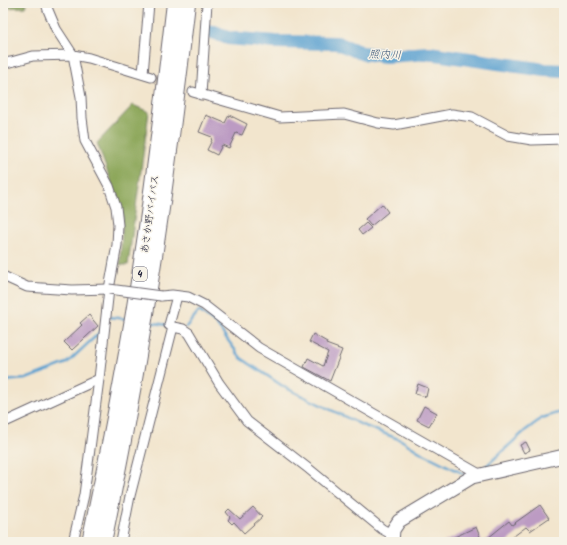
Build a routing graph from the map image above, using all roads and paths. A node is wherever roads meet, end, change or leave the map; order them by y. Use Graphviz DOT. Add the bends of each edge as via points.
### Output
graph roads {
  1 [pos="46,3"];
  2 [pos="149,3"];
  3 [pos="175,3"];
  4 [pos="187,3"];
  5 [pos="207,3"];
  6 [pos="73,55"];
  7 [pos="3,63"];
  8 [pos="564,139"];
  9 [pos="3,276"];
  10 [pos="108,289"];
  11 [pos="177,296"];
  12 [pos="173,327"];
  13 [pos="99,379"];
  14 [pos="3,423"];
  15 [pos="564,456"];
  16 [pos="481,474"];
  17 [pos="392,538"];
  18 [pos="73,542"];
  19 [pos="90,542"];
  20 [pos="103,542"];
  21 [pos="121,542"];
  1 -- 6 [label="street" via="54,25"];
  2 -- 6 [label="street" via="147,76"];
  3 -- 19 [label="highway, あさか野バイパス / 4" via="134,313"];
  4 -- 20 [label="highway, あさか野バイパス / 4" via="178,87 146,310"];
  5 -- 8 [label="street" via="197,93 280,117 344,114 394,125 452,114 472,117 508,136 532,140"];
  6 -- 7 [label="street" via="33,56"];
  6 -- 10 [label="street" via="81,97 85,141 109,186 116,207 117,245"];
  9 -- 10 [label="street" via="27,287"];
  10 -- 11 [label="street, bridge"];
  10 -- 13 [label="street"];
  11 -- 12 [label="street" via="169,325"];
  11 -- 16 [label="street" via="204,305 259,348"];
  12 -- 17 [label="street" via="189,333 219,383 248,422"];
  12 -- 21 [label="street" via="130,496"];
  13 -- 14 [label="street"];
  13 -- 18 [label="street" via="84,495"];
  15 -- 16 [label="street"];
  16 -- 17 [label="street" via="401,520 395,527"];
}
